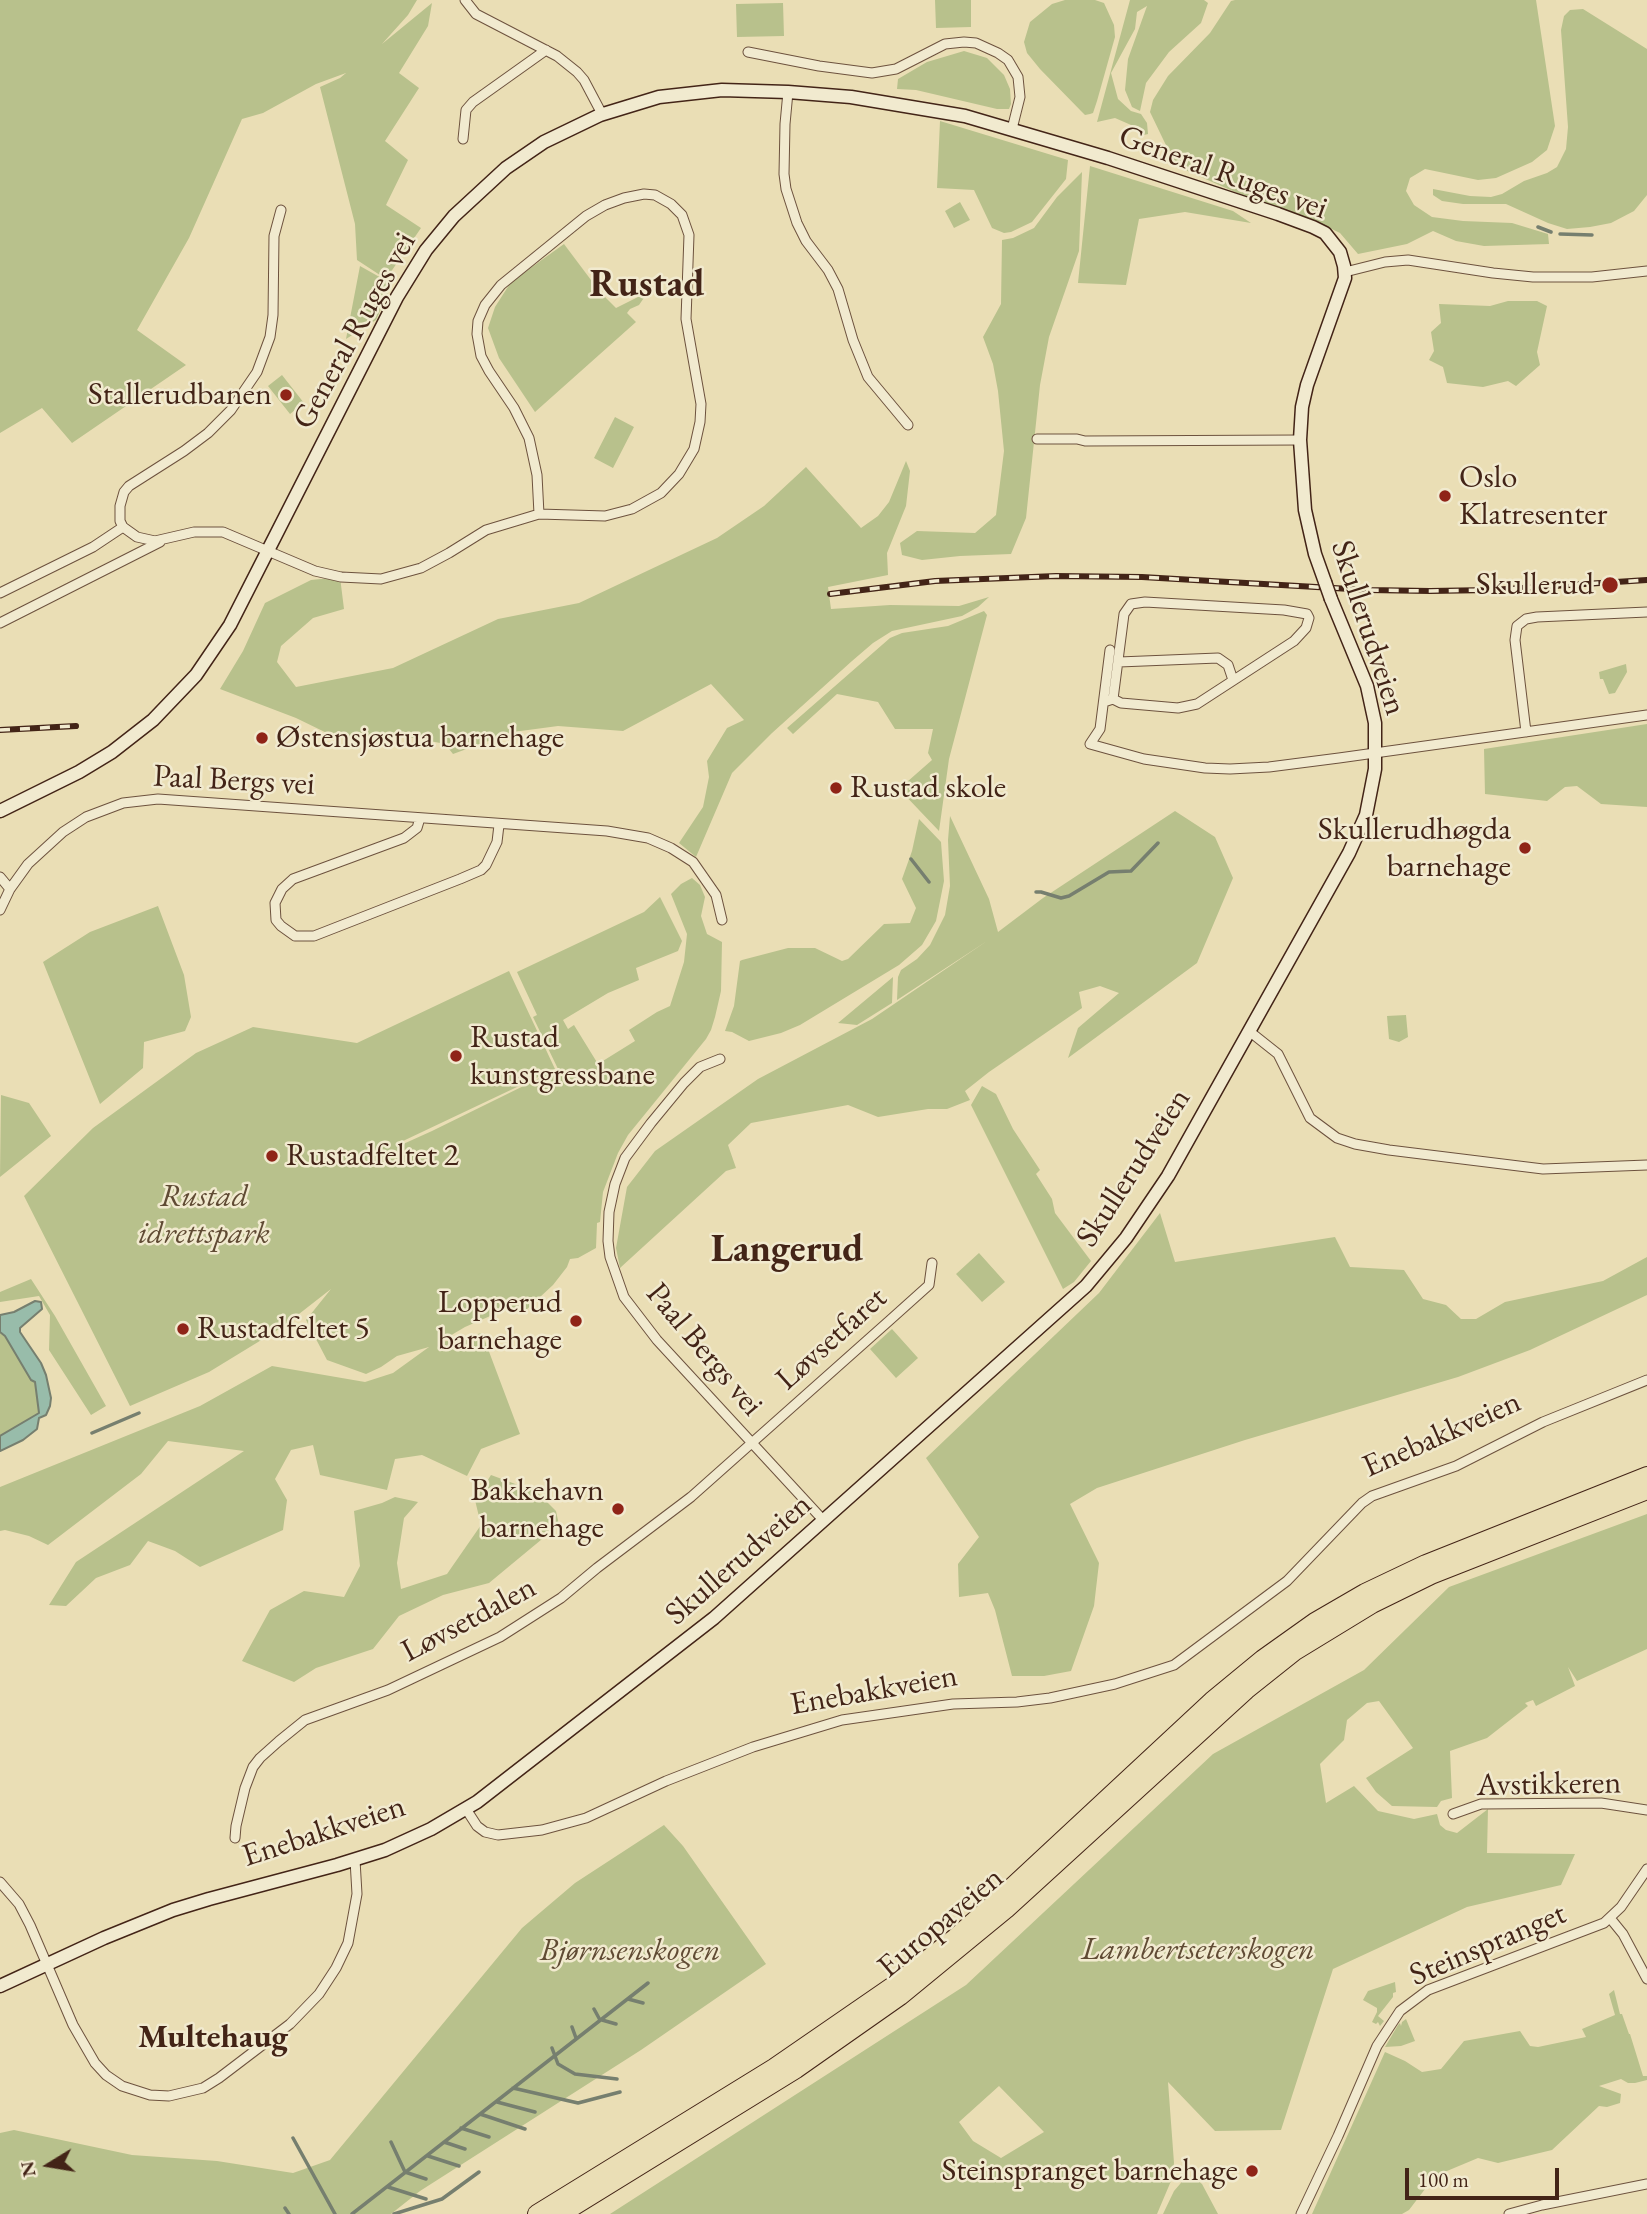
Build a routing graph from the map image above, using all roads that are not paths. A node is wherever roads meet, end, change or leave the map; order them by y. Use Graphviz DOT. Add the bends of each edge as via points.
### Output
graph roads {
  1 [pos="465,0"];
  2 [pos="546,50"];
  3 [pos="748,52"];
  4 [pos="788,92"];
  5 [pos="602,114"];
  6 [pos="1012,129"];
  7 [pos="463,139"];
  8 [pos="281,210"];
  9 [pos="1647,271"];
  10 [pos="1345,272"];
  11 [pos="908,425"];
  12 [pos="1037,439"];
  13 [pos="1300,440"];
  14 [pos="539,514"];
  15 [pos="123,527"];
  16 [pos="164,540"];
  17 [pos="268,551"];
  18 [pos="0,593"];
  19 [pos="1647,612"];
  20 [pos="0,623"];
  21 [pos="1110,650"];
  22 [pos="1119,662"];
  23 [pos="1233,680"];
  24 [pos="1109,700"];
  25 [pos="1647,715"];
  26 [pos="1526,732"];
  27 [pos="1376,753"];
  28 [pos="0,811"];
  29 [pos="420,818"];
  30 [pos="499,825"];
  31 [pos="0,877"];
  32 [pos="10,890"];
  33 [pos="0,910"];
  34 [pos="722,920"];
  35 [pos="1249,1031"];
  36 [pos="720,1059"];
  37 [pos="1647,1165"];
  38 [pos="932,1263"];
  39 [pos="1647,1380"];
  40 [pos="752,1444"];
  41 [pos="1647,1476"];
  42 [pos="1647,1490"];
  43 [pos="824,1521"];
  44 [pos="466,1809"];
  45 [pos="1647,1810"];
  46 [pos="1453,1814"];
  47 [pos="235,1838"];
  48 [pos="355,1860"];
  49 [pos="1647,1869"];
  50 [pos="0,1882"];
  51 [pos="1610,1919"];
  52 [pos="46,1965"];
  53 [pos="1647,1979"];
  54 [pos="0,1986"];
  55 [pos="1647,2184"];
  56 [pos="537,2214"];
  57 [pos="561,2214"];
  58 [pos="1301,2214"];
  59 [pos="1509,2214"];
  1 -- 2 [label="street" via="476,14"];
  2 -- 5 [label="street" via="584,80"];
  2 -- 7 [label="street" via="473,102 466,110"];
  3 -- 6 [label="street" via="872,73 896,69 945,44 976,43 1008,60 1018,77 1020,97"];
  4 -- 5 [label="main road, General Ruges vei" via="682,94"];
  4 -- 6 [label="main road, General Ruges vei" via="913,106"];
  4 -- 11 [label="street" via="784,174 797,223 838,289 867,377"];
  5 -- 17 [label="main road, General Ruges vei" via="544,142 506,168 440,231 397,296"];
  6 -- 10 [label="main road, General Ruges vei" via="1313,227 1335,243"];
  8 -- 15 [label="street" via="274,236 270,337 257,372 231,410 208,433 129,486 120,506"];
  9 -- 10 [label="street" via="1533,277 1408,261"];
  10 -- 13 [label="main road, Skullerudveien" via="1307,385"];
  12 -- 13 [label="street"];
  13 -- 27 [label="main road, Skullerudveien, bridge" via="1305,510 1315,554 1367,686"];
  14 -- 14 [label="street" via="533,450 514,408 481,356 478,321 502,285 586,216 624,198 654,195 682,215 689,235 686,319 701,404 694,449 661,493 632,509 605,516"];
  14 -- 17 [label="street" via="486,530 421,568 381,579 333,576"];
  15 -- 16 [label="street" via="145,540"];
  15 -- 18 [label="street"];
  16 -- 17 [label="street" via="214,531"];
  16 -- 20 [label="street"];
  17 -- 28 [label="main road, General Ruges vei" via="222,638 196,676 153,720 95,763"];
  19 -- 26 [label="street" via="1537,617 1517,626 1514,635"];
  21 -- 24 [label="street"];
  22 -- 23 [label="street" via="1218,658 1228,665"];
  22 -- 23 [label="street" via="1124,614 1135,603 1307,614 1306,628 1294,641"];
  22 -- 24 [label="street"];
  23 -- 24 [label="street" via="1188,707"];
  24 -- 27 [label="street" via="1100,732 1090,744 1164,762 1230,769"];
  25 -- 26 [label="street"];
  26 -- 27 [label="street"];
  27 -- 35 [label="main road, Skullerudveien" via="1370,802 1355,842"];
  29 -- 30 [label="street, Paal Bergs vei"];
  29 -- 30 [label="street" via="417,828 404,838 293,879 275,903 276,920 295,936 314,936 460,879 486,865"];
  29 -- 32 [label="street, Paal Bergs vei" via="137,800 86,817 28,864"];
  30 -- 34 [label="street, Paal Bergs vei" via="611,832 659,842 692,862 716,895"];
  31 -- 32 [label="street"];
  32 -- 33 [label="street, Paal Bergs vei"];
  35 -- 37 [label="street" via="1278,1054 1310,1118 1337,1138 1543,1169"];
  35 -- 43 [label="main road, Skullerudveien" via="1168,1176 1106,1264"];
  36 -- 40 [label="street, Paal Bergs vei" via="700,1066 625,1158 609,1212 608,1241 624,1297"];
  38 -- 40 [label="street, Løvsetfaret" via="929,1285"];
  39 -- 44 [label="street, Enebakkveien" via="1543,1422 1456,1466 1372,1496 1287,1580 1174,1665 1050,1698 953,1704 842,1720 753,1747 586,1818 542,1830 485,1832"];
  40 -- 43 [label="street, Paal Bergs vei"];
  40 -- 47 [label="street, Løvsetdalen" via="676,1509 515,1628 388,1690 305,1720 253,1767"];
  41 -- 56 [label="highway, Europaveien" via="1417,1567 1342,1605 1288,1640 1212,1701 989,1908 893,1986 774,2068"];
  42 -- 57 [label="highway, Europaveien" via="1431,1576 1372,1604 1295,1651 929,1975 805,2064"];
  43 -- 44 [label="main road, Skullerudveien" via="689,1639"];
  44 -- 48 [label="main road, Enebakkveien" via="415,1837"];
  45 -- 46 [label="street, Avstikkeren" via="1601,1803 1481,1804"];
  48 -- 52 [label="main road, Enebakkveien" via="173,1910"];
  48 -- 52 [label="street" via="357,1894 348,1943 319,1994 290,2024 240,2063 186,2094 140,2093 106,2075 83,2045"];
  49 -- 51 [label="street, Steinspranget"];
  50 -- 52 [label="street" via="24,1913"];
  51 -- 53 [label="street, Steinspranget"];
  51 -- 58 [label="street, Steinspranget" via="1428,1990 1405,2006 1377,2046"];
  52 -- 54 [label="main road, Enebakkveien"];
  55 -- 59 [label="street"];
}
